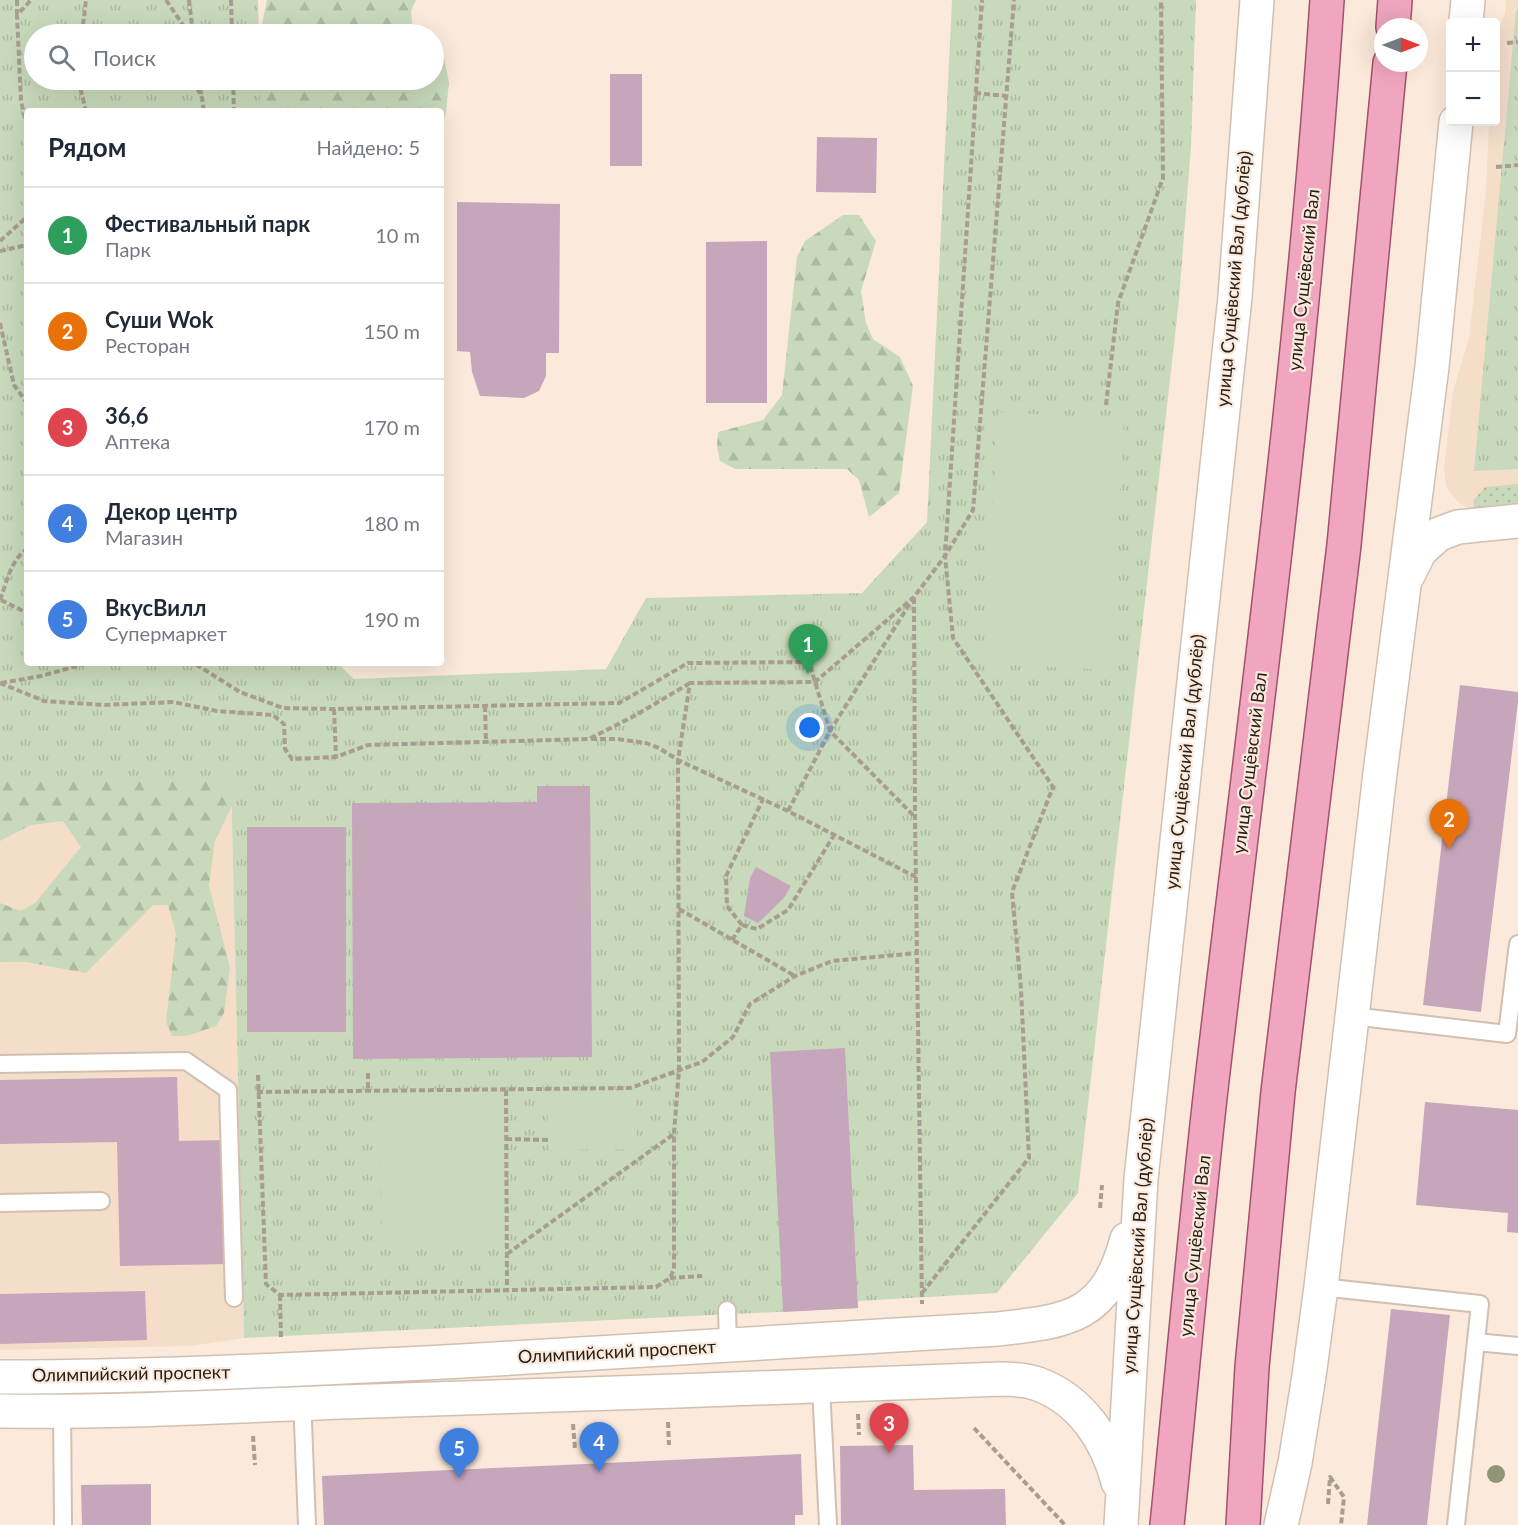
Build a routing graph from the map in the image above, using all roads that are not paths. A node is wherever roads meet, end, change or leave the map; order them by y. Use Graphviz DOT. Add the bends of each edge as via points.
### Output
graph roads {
  1 [pos="1257,0"];
  2 [pos="1327,0"];
  3 [pos="1395,0"];
  4 [pos="1468,0"];
  5 [pos="1394,18"];
  6 [pos="1466,18"];
  7 [pos="1389,72"];
  8 [pos="1456,126"];
  9 [pos="1518,521"];
  10 [pos="1401,603"];
  11 [pos="1518,944"];
  12 [pos="1352,1016"];
  13 [pos="0,1064"];
  14 [pos="1141,1179"];
  15 [pos="101,1202"];
  16 [pos="0,1203"];
  17 [pos="1321,1287"];
  18 [pos="234,1298"];
  19 [pos="727,1310"];
  20 [pos="1476,1342"];
  21 [pos="728,1346"];
  22 [pos="1518,1346"];
  23 [pos="291,1359"];
  24 [pos="0,1377"];
  25 [pos="62,1377"];
  26 [pos="821,1387"];
  27 [pos="302,1403"];
  28 [pos="0,1411"];
  29 [pos="62,1412"];
  30 [pos="1121,1516"];
  31 [pos="63,1525"];
  32 [pos="307,1525"];
  33 [pos="828,1525"];
  34 [pos="1167,1525"];
  35 [pos="1243,1525"];
  36 [pos="1281,1525"];
  37 [pos="1456,1525"];
  1 -- 14 [label="main road, улица Сущёвский Вал (дублёр)" via="1235,297"];
  2 -- 34 [label="main road, улица Сущёвский Вал" via="1312,203 1280,513 1212,1083"];
  3 -- 5 [label="main road"];
  4 -- 6 [label="main road"];
  7 -- 35 [label="main road" via="1344,544 1278,1092 1252,1367"];
  8 -- 10 [label="main road" via="1432,367"];
  9 -- 10 [label="main road" via="1458,527 1439,534 1420,551 1408,574"];
  10 -- 12 [label="main road"];
  11 -- 12 [label="lane" via="1507,1034"];
  12 -- 17 [label="main road"];
  13 -- 18 [label="lane" via="186,1061 233,1091"];
  14 -- 21 [label="main road, Олимпийский проспект" via="1122,1257 1109,1284 1092,1304 1065,1318 998,1329"];
  14 -- 30 [label="main road, улица Сущёвский Вал (дублёр)"];
  15 -- 16 [label="lane"];
  17 -- 20 [label="lane" via="1480,1304"];
  17 -- 36 [label="main road" via="1297,1453"];
  19 -- 21 [label="lane"];
  20 -- 22 [label="lane"];
  20 -- 37 [label="lane"];
  21 -- 23 [label="main road, Олимпийский проспект"];
  23 -- 25 [label="main road, Олимпийский проспект"];
  23 -- 27 [label="lane"];
  24 -- 25 [label="main road, Олимпийский проспект"];
  25 -- 29 [label="lane"];
  26 -- 27 [label="main road, Олимпийский проспект"];
  26 -- 30 [label="main road, Олимпийский проспект" via="1001,1379 1038,1384 1073,1405 1103,1441 1119,1485"];
  26 -- 33 [label="lane"];
  27 -- 29 [label="main road, Олимпийский проспект"];
  27 -- 32 [label="lane"];
  28 -- 29 [label="main road, Олимпийский проспект"];
  29 -- 31 [label="lane"];
}
